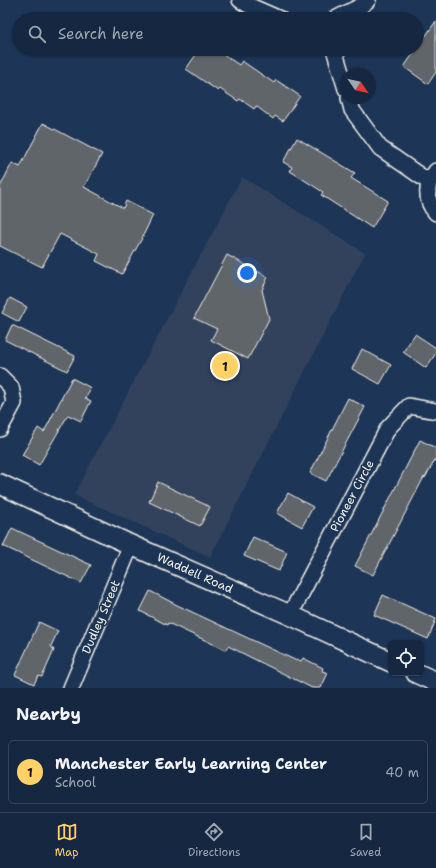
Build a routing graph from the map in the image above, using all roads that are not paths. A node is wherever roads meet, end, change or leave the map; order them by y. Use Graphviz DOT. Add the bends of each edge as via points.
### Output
graph roads {
  1 [pos="240,0"];
  2 [pos="368,0"];
  3 [pos="264,12"];
  4 [pos="349,12"];
  5 [pos="336,56"];
  6 [pos="340,69"];
  7 [pos="350,104"];
  8 [pos="433,177"];
  9 [pos="436,213"];
  10 [pos="0,376"];
  11 [pos="436,411"];
  12 [pos="0,430"];
  13 [pos="0,484"];
  14 [pos="131,545"];
  15 [pos="290,615"];
  16 [pos="388,661"];
  17 [pos="423,676"];
  18 [pos="436,682"];
  19 [pos="71,688"];
  1 -- 3 [label="street"];
  2 -- 4 [label="street"];
  5 -- 6 [label="street"];
  7 -- 8 [label="street" via="352,110 380,148"];
  8 -- 9 [label="street" via="428,188 428,198"];
  10 -- 12 [label="street" via="11,387 14,403"];
  11 -- 15 [label="street, Pioneer Circle" via="409,406 388,428"];
  13 -- 14 [label="street, Waddell Road"];
  14 -- 15 [label="street, Waddell Road"];
  14 -- 19 [label="street, Dudley Street"];
  15 -- 16 [label="street, Waddell Road"];
  17 -- 18 [label="street"];
}
